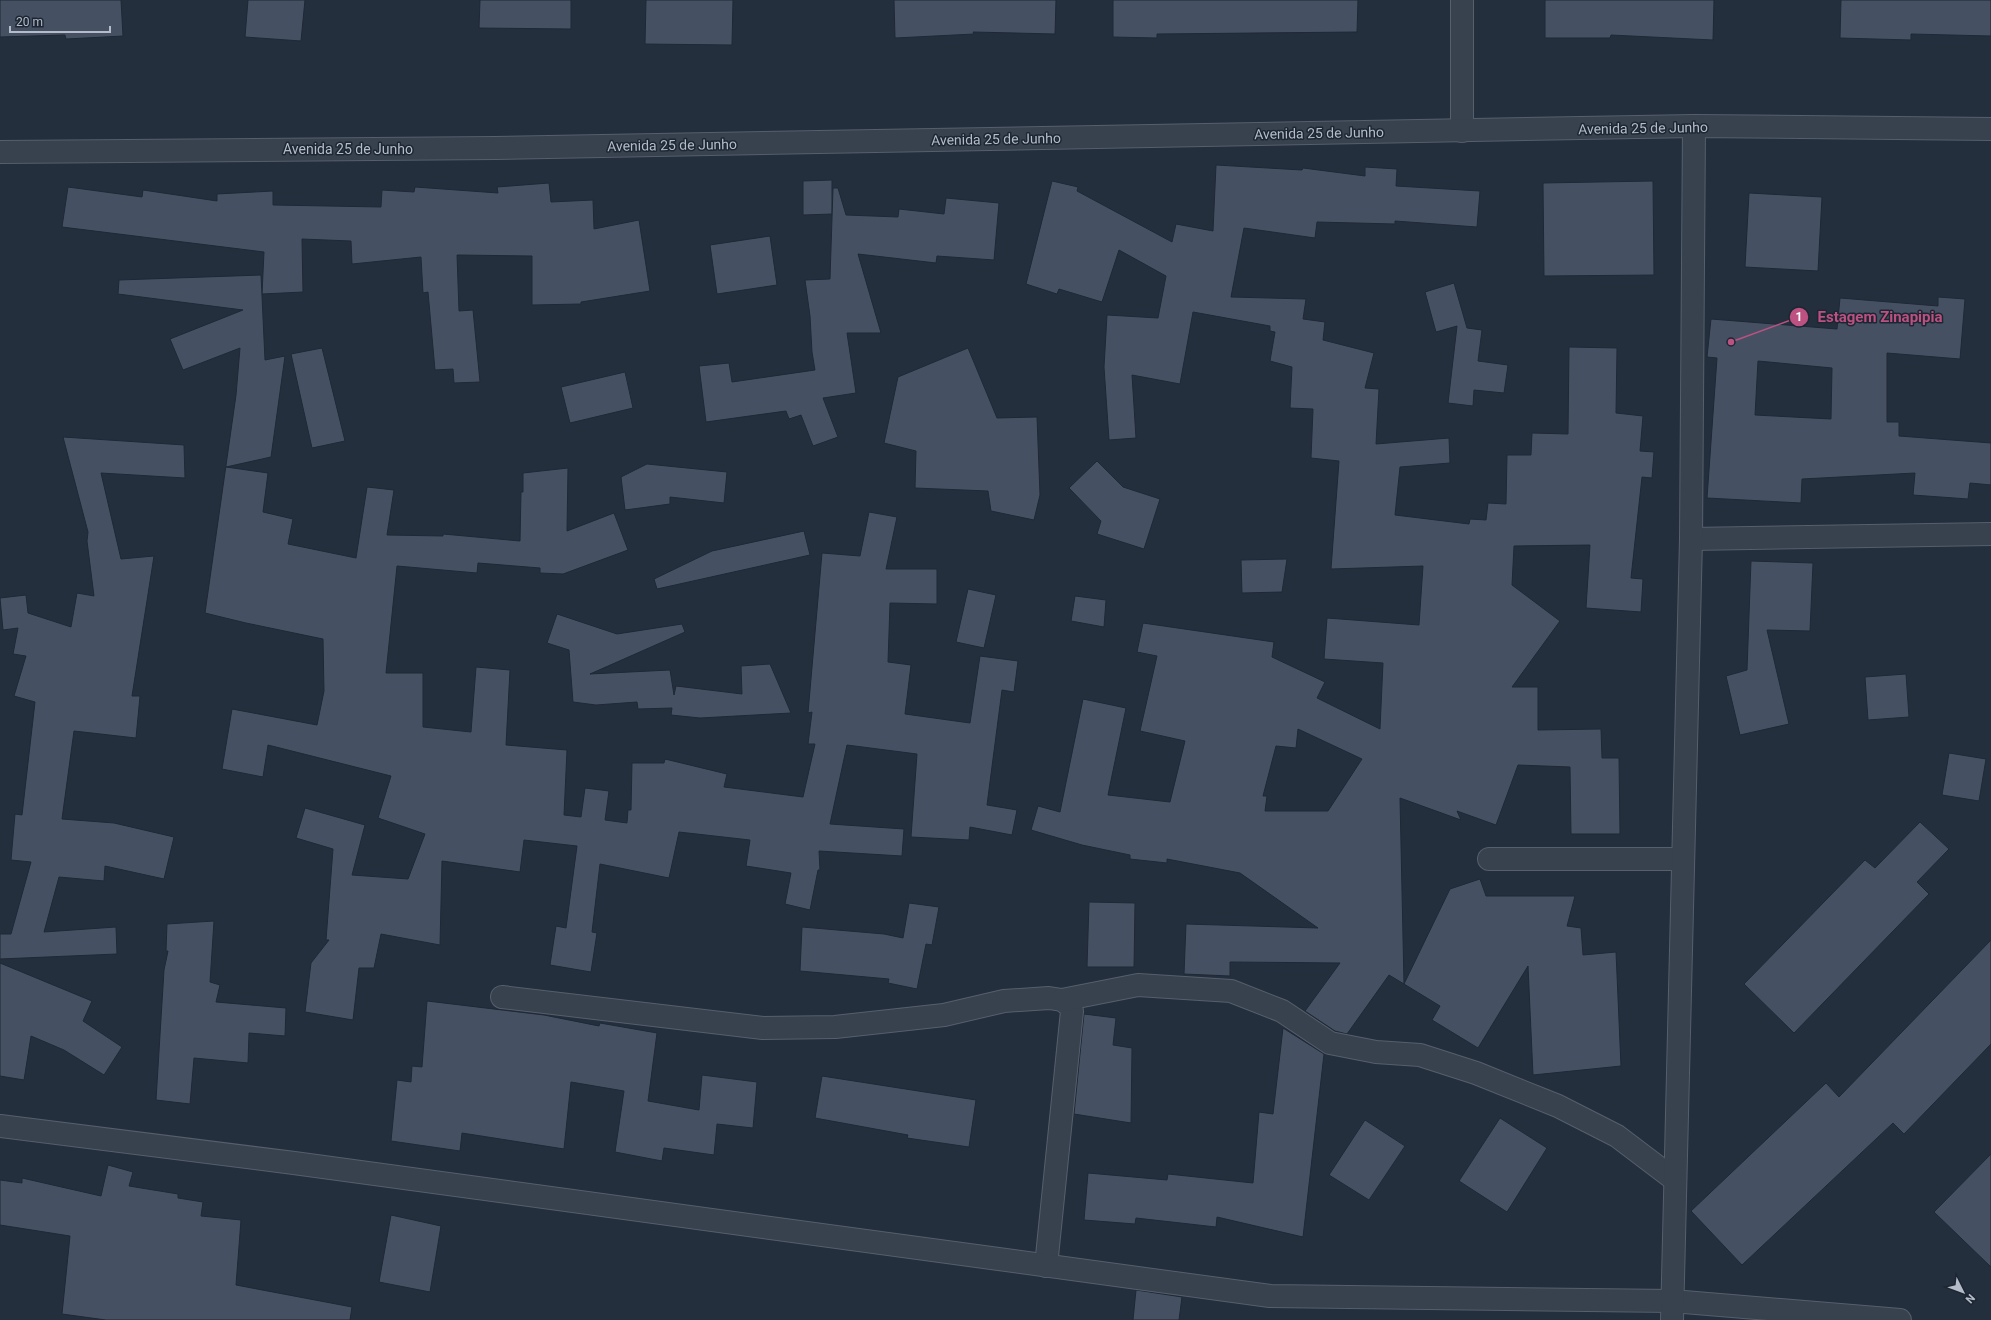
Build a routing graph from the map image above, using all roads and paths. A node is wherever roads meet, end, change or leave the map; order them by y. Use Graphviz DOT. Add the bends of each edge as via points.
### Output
graph roads {
  1 [pos="1462,0"];
  2 [pos="1694,126"];
  3 [pos="1991,129"];
  4 [pos="1462,131"];
  5 [pos="0,152"];
  6 [pos="1991,534"];
  7 [pos="1691,539"];
  8 [pos="1489,859"];
  9 [pos="1683,859"];
  10 [pos="502,997"];
  11 [pos="1062,1000"];
  12 [pos="0,1126"];
  13 [pos="1675,1180"];
  14 [pos="1046,1266"];
  15 [pos="1672,1310"];
  16 [pos="1900,1320"];
  1 -- 4 [label="street"];
  2 -- 3 [label="street, Avenida 25 de Junho"];
  2 -- 4 [label="street, Avenida 25 de Junho"];
  2 -- 7 [label="street"];
  4 -- 5 [label="street, Avenida 25 de Junho" via="503,148"];
  6 -- 7 [label="street"];
  7 -- 9 [label="street"];
  8 -- 9 [label="street"];
  9 -- 13 [label="street"];
  10 -- 11 [label="street" via="764,1028 835,1027 944,1015 1004,1001 1049,998"];
  11 -- 13 [label="street" via="1138,985 1231,990 1282,1011 1330,1043 1376,1052 1420,1055 1558,1106 1617,1136"];
  11 -- 14 [label="street" via="1072,1011"];
  12 -- 14 [label="street" via="294,1163"];
  13 -- 15 [label="street"];
  14 -- 15 [label="street" via="1270,1296"];
  15 -- 16 [label="street"];
}
